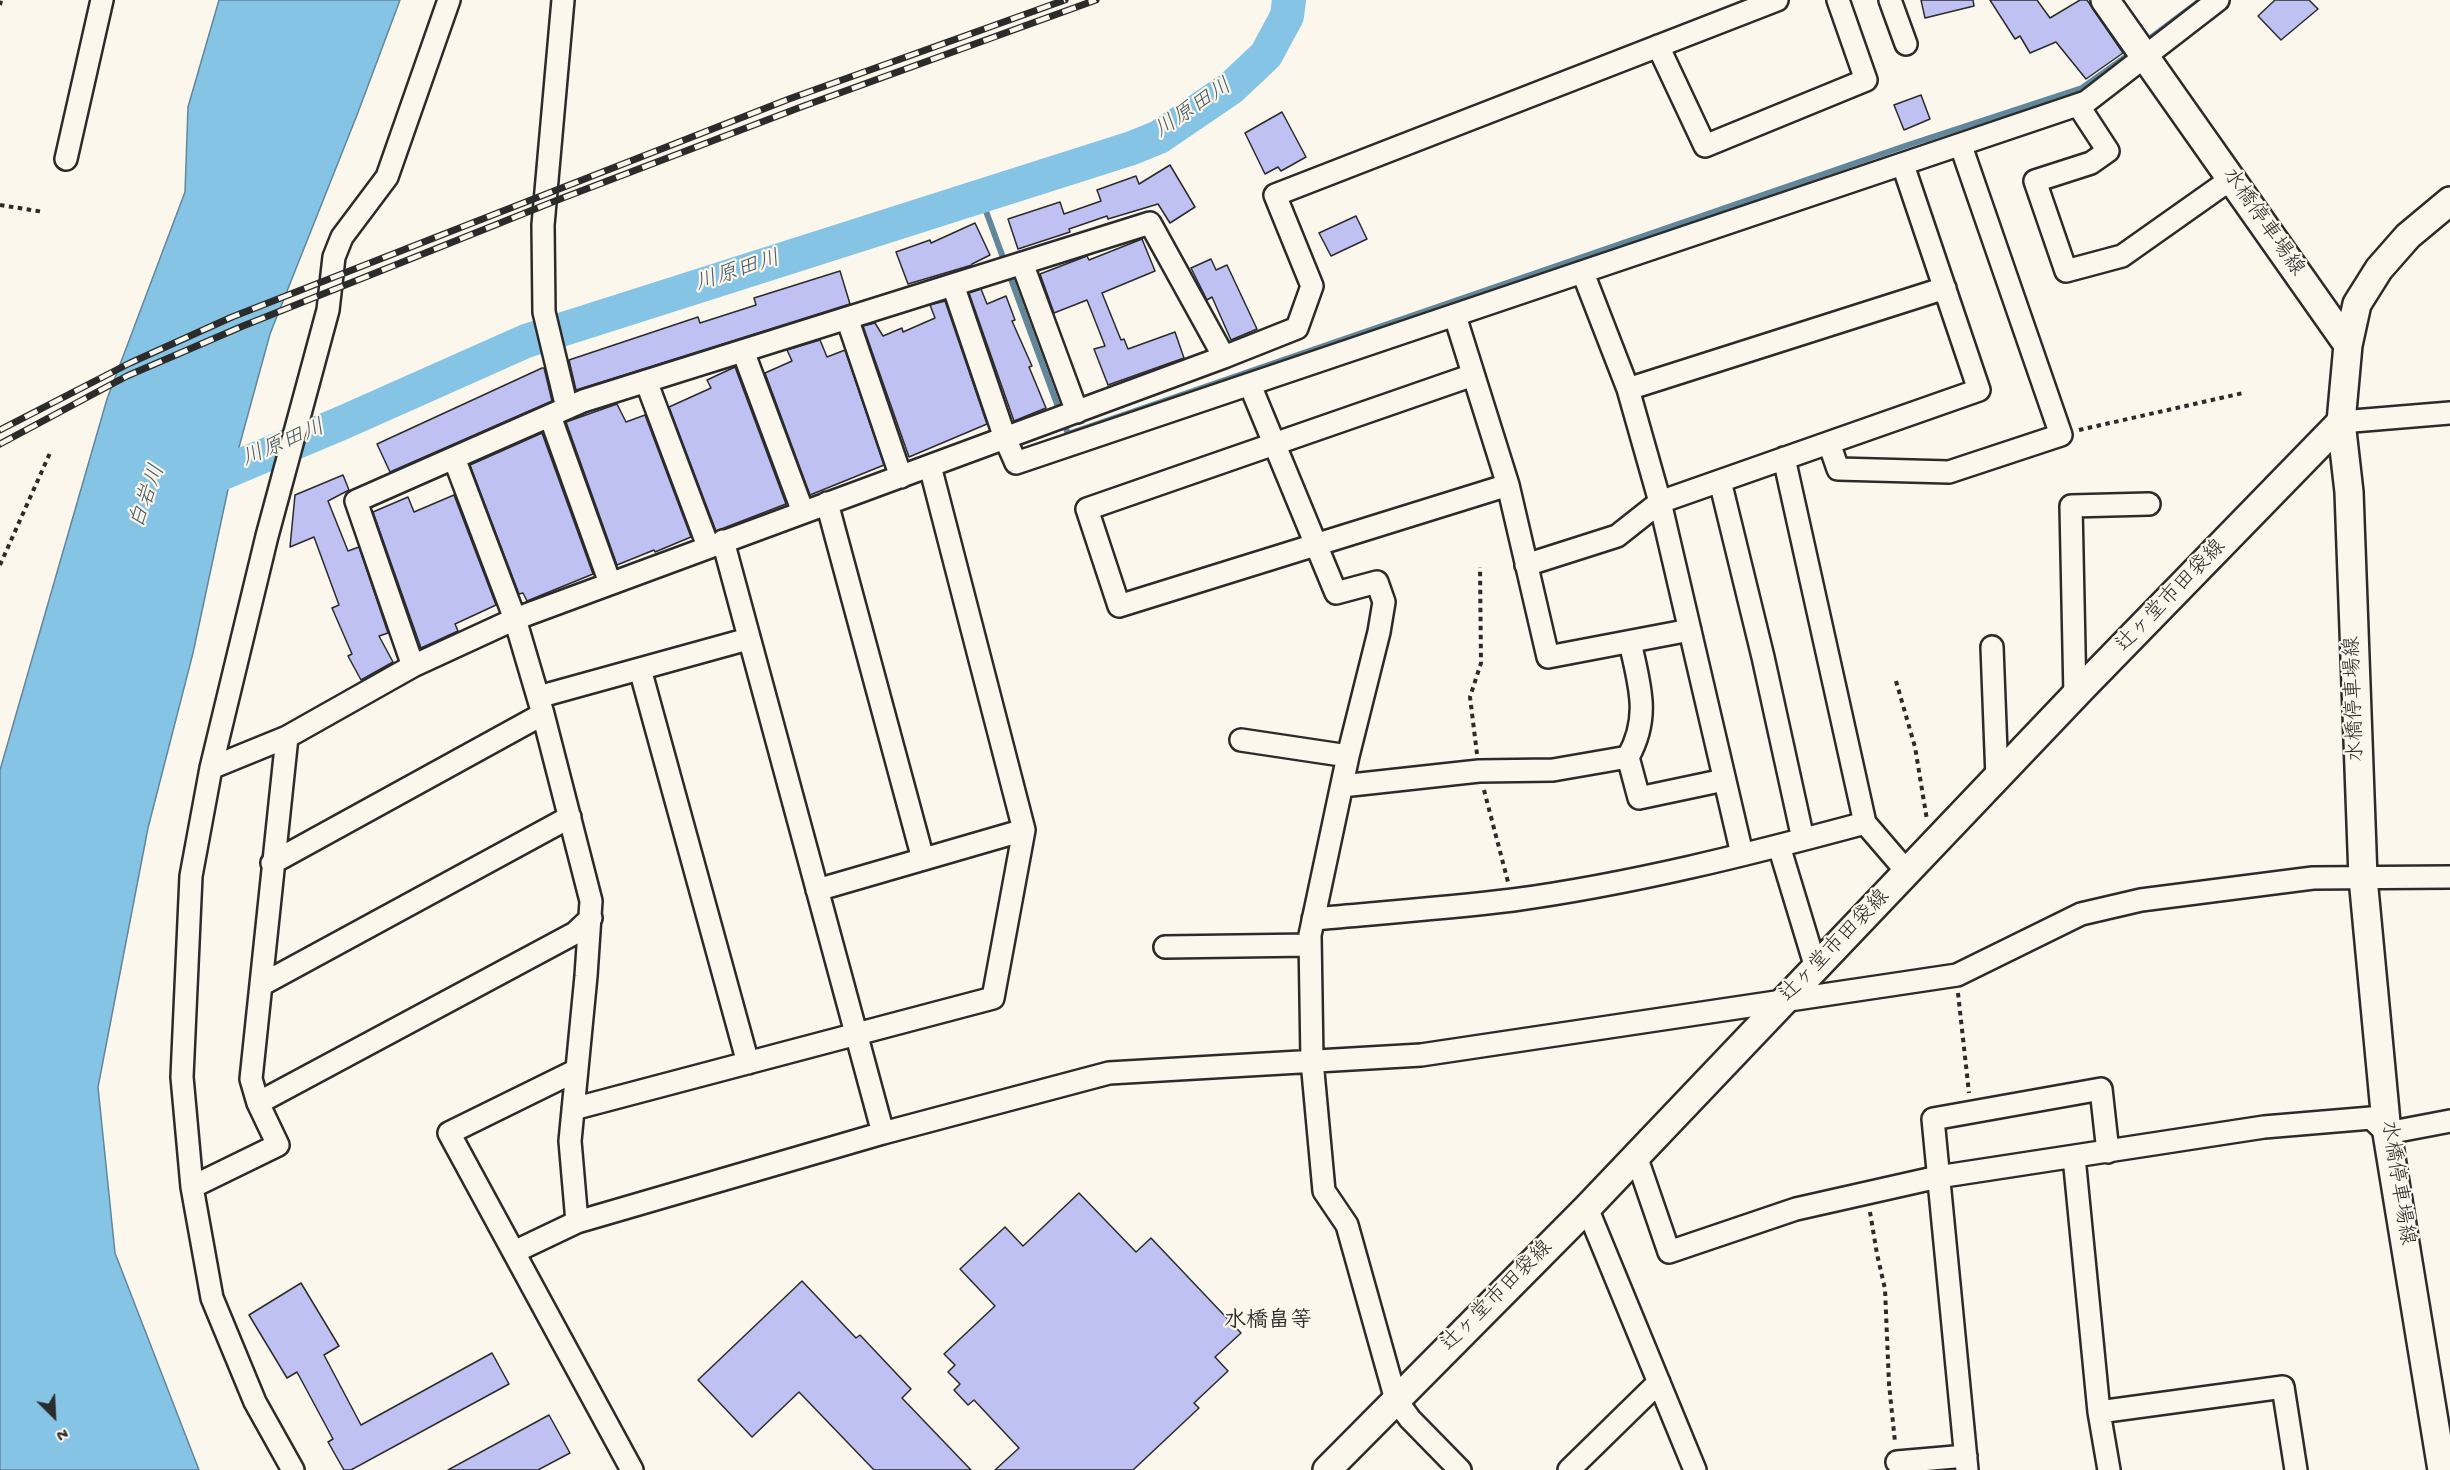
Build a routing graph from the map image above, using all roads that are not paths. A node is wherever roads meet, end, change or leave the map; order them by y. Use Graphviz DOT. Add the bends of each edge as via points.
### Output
graph roads {
  1 [pos="102,0"];
  2 [pos="448,0"];
  3 [pos="563,0"];
  4 [pos="1777,0"];
  5 [pos="1838,0"];
  6 [pos="1890,0"];
  7 [pos="2105,0"];
  8 [pos="2218,0"];
  9 [pos="1906,44"];
  10 [pos="1658,46"];
  11 [pos="2145,56"];
  12 [pos="2078,105"];
  13 [pos="1961,146"];
  14 [pos="66,159"];
  15 [pos="1903,165"];
  16 [pos="2231,179"];
  17 [pos="2450,201"];
  18 [pos="1022,263"];
  19 [pos="1583,273"];
  20 [pos="952,285"];
  21 [pos="1945,288"];
  22 [pos="1455,315"];
  23 [pos="847,318"];
  24 [pos="2348,345"];
  25 [pos="743,351"];
  26 [pos="1224,357"];
  27 [pos="1473,375"];
  28 [pos="646,381"];
  29 [pos="1250,385"];
  30 [pos="1628,389"];
  31 [pos="558,412"];
  32 [pos="1077,412"];
  33 [pos="2450,413"];
  34 [pos="2341,422"];
  35 [pos="1005,438"];
  36 [pos="1829,443"];
  37 [pos="1275,445"];
  38 [pos="454,458"];
  39 [pos="1784,458"];
  40 [pos="930,466"];
  41 [pos="901,477"];
  42 [pos="1720,481"];
  43 [pos="1508,485"];
  44 [pos="1660,502"];
  45 [pos="827,503"];
  46 [pos="2149,504"];
  47 [pos="803,512"];
  48 [pos="716,544"];
  49 [pos="1316,545"];
  50 [pos="1526,565"];
  51 [pos="610,583"];
  52 [pos="515,619"];
  53 [pos="1690,630"];
  54 [pos="748,639"];
  55 [pos="1630,642"];
  56 [pos="1992,647"];
  57 [pos="414,666"];
  58 [pos="640,669"];
  59 [pos="2074,696"];
  60 [pos="540,705"];
  61 [pos="287,737"];
  62 [pos="1241,740"];
  63 [pos="1348,756"];
  64 [pos="1628,757"];
  65 [pos="211,768"];
  66 [pos="1997,778"];
  67 [pos="1724,780"];
  68 [pos="1342,786"];
  69 [pos="570,817"];
  70 [pos="1865,823"];
  71 [pos="1024,830"];
  72 [pos="1803,840"];
  73 [pos="1779,846"];
  74 [pos="1742,854"];
  75 [pos="923,859"];
  76 [pos="272,863"];
  77 [pos="1908,873"];
  78 [pos="2450,877"];
  79 [pos="2363,878"];
  80 [pos="817,890"];
  81 [pos="591,918"];
  82 [pos="1313,920"];
  83 [pos="1310,945"];
  84 [pos="1165,947"];
  85 [pos="1816,968"];
  86 [pos="261,985"];
  87 [pos="1786,1000"];
  88 [pos="857,1035"];
  89 [pos="1312,1061"];
  90 [pos="748,1063"];
  91 [pos="575,1071"];
  92 [pos="258,1103"];
  93 [pos="573,1109"];
  94 [pos="2450,1121"];
  95 [pos="883,1133"];
  96 [pos="2387,1133"];
  97 [pos="2108,1152"];
  98 [pos="1636,1156"];
  99 [pos="2074,1157"];
  100 [pos="1938,1177"];
  101 [pos="192,1187"];
  102 [pos="1587,1208"];
  103 [pos="577,1222"];
  104 [pos="514,1252"];
  105 [pos="1659,1382"];
  106 [pos="1396,1401"];
  107 [pos="2098,1412"];
  108 [pos="1898,1462"];
  109 [pos="1966,1463"];
  110 [pos="293,1470"];
  111 [pos="632,1470"];
  112 [pos="1327,1470"];
  113 [pos="1460,1470"];
  114 [pos="1569,1470"];
  115 [pos="1695,1470"];
  116 [pos="2109,1470"];
  117 [pos="2296,1470"];
  118 [pos="2442,1470"];
  1 -- 14 [label="street"];
  2 -- 65 [label="street" via="387,177 342,237 334,257 328,310 267,536"];
  3 -- 31 [label="street" via="543,225 544,301"];
  4 -- 10 [label="street"];
  5 -- 10 [label="street" via="1866,80 1705,146"];
  6 -- 9 [label="street"];
  7 -- 11 [label="main road, 水橋停車場線"];
  8 -- 11 [label="street"];
  10 -- 26 [label="street" via="1275,195 1312,286 1297,328"];
  11 -- 12 [label="street"];
  11 -- 16 [label="main road, 水橋停車場線"];
  12 -- 13 [label="street"];
  12 -- 16 [label="street" via="2108,151 2091,163 2036,181 2066,271 2122,256"];
  13 -- 15 [label="street"];
  13 -- 36 [label="street" via="2061,435 1948,472 1838,469"];
  15 -- 19 [label="street"];
  15 -- 21 [label="street"];
  16 -- 24 [label="main road, 水橋停車場線"];
  17 -- 24 [label="main road" via="2408,236 2379,269 2357,304"];
  18 -- 20 [label="street"];
  18 -- 26 [label="street" via="1150,223"];
  18 -- 32 [label="street"];
  19 -- 22 [label="street"];
  19 -- 30 [label="street"];
  20 -- 23 [label="street"];
  20 -- 35 [label="street"];
  21 -- 30 [label="street"];
  21 -- 36 [label="street" via="1979,390"];
  22 -- 27 [label="street"];
  22 -- 29 [label="street"];
  23 -- 25 [label="street"];
  23 -- 41 [label="street"];
  24 -- 34 [label="main road, 水橋停車場線"];
  25 -- 28 [label="street"];
  25 -- 47 [label="street"];
  26 -- 32 [label="street"];
  27 -- 37 [label="street"];
  27 -- 43 [label="street"];
  28 -- 31 [label="street"];
  28 -- 48 [label="street"];
  29 -- 35 [label="street" via="1016,463"];
  29 -- 37 [label="street"];
  30 -- 44 [label="street"];
  31 -- 38 [label="street"];
  31 -- 51 [label="street"];
  32 -- 35 [label="street"];
  33 -- 34 [label="street"];
  34 -- 59 [label="main road, 辻ヶ堂市田袋線"];
  34 -- 79 [label="main road, 水橋停車場線" via="2349,492"];
  35 -- 40 [label="street"];
  36 -- 39 [label="street"];
  37 -- 49 [label="street"];
  37 -- 49 [label="street" via="1087,509 1119,606"];
  38 -- 52 [label="street"];
  38 -- 57 [label="street" via="356,501"];
  39 -- 42 [label="street"];
  39 -- 70 [label="street"];
  40 -- 41 [label="street"];
  40 -- 71 [label="street"];
  41 -- 45 [label="street"];
  42 -- 44 [label="street"];
  42 -- 72 [label="street"];
  43 -- 49 [label="street"];
  43 -- 50 [label="street"];
  44 -- 50 [label="street" via="1617,536"];
  44 -- 53 [label="street"];
  45 -- 47 [label="street"];
  45 -- 75 [label="street"];
  46 -- 59 [label="street" via="2071,506"];
  47 -- 48 [label="street"];
  48 -- 51 [label="street"];
  48 -- 54 [label="street"];
  49 -- 63 [label="street" via="1336,593 1377,582 1384,602"];
  50 -- 55 [label="street" via="1548,657"];
  51 -- 52 [label="street"];
  52 -- 57 [label="street"];
  52 -- 60 [label="street"];
  53 -- 55 [label="street"];
  53 -- 67 [label="street"];
  54 -- 58 [label="street"];
  54 -- 80 [label="street"];
  55 -- 64 [label="street" via="1643,698 1637,741"];
  56 -- 66 [label="street"];
  57 -- 61 [label="street"];
  58 -- 60 [label="street"];
  58 -- 90 [label="street"];
  59 -- 66 [label="main road, 辻ヶ堂市田袋線"];
  60 -- 69 [label="street"];
  60 -- 76 [label="street"];
  61 -- 65 [label="street"];
  61 -- 76 [label="street"];
  62 -- 63 [label="street"];
  63 -- 68 [label="street"];
  64 -- 67 [label="street" via="1639,798"];
  64 -- 68 [label="street" via="1553,770 1479,771"];
  65 -- 101 [label="street" via="191,876 186,976 182,1077"];
  66 -- 77 [label="main road, 辻ヶ堂市田袋線"];
  67 -- 74 [label="street"];
  68 -- 82 [label="street"];
  69 -- 81 [label="street" via="591,901"];
  69 -- 86 [label="street"];
  70 -- 72 [label="street"];
  70 -- 77 [label="street"];
  71 -- 75 [label="street"];
  71 -- 88 [label="street" via="993,998"];
  72 -- 73 [label="street"];
  73 -- 74 [label="street"];
  73 -- 85 [label="street"];
  74 -- 82 [label="street" via="1604,885 1513,900"];
  75 -- 80 [label="street"];
  76 -- 86 [label="street"];
  77 -- 85 [label="main road, 辻ヶ堂市田袋線"];
  78 -- 79 [label="street"];
  79 -- 87 [label="street" via="2313,878 2141,900 2081,914 1956,975"];
  79 -- 96 [label="main road, 水橋停車場線"];
  80 -- 88 [label="street"];
  81 -- 91 [label="street"];
  81 -- 92 [label="street" via="575,933"];
  82 -- 83 [label="street"];
  83 -- 84 [label="street"];
  83 -- 89 [label="street"];
  85 -- 87 [label="main road, 辻ヶ堂市田袋線"];
  86 -- 92 [label="street" via="251,1079"];
  87 -- 89 [label="street" via="1421,1055"];
  87 -- 98 [label="main road, 辻ヶ堂市田袋線"];
  88 -- 90 [label="street"];
  88 -- 95 [label="street"];
  89 -- 95 [label="street" via="1109,1073"];
  89 -- 106 [label="street" via="1324,1191 1347,1225"];
  90 -- 93 [label="street"];
  91 -- 93 [label="street"];
  91 -- 104 [label="street" via="449,1132"];
  92 -- 101 [label="street" via="278,1145"];
  93 -- 103 [label="street" via="570,1141"];
  94 -- 96 [label="street"];
  95 -- 103 [label="street"];
  96 -- 97 [label="street" via="2371,1118 2264,1127"];
  96 -- 118 [label="main road, 水橋停車場線"];
  97 -- 99 [label="street"];
  97 -- 100 [label="street" via="2101,1089 1933,1119"];
  98 -- 100 [label="street" via="1669,1252 1796,1209"];
  98 -- 102 [label="main road, 辻ヶ堂市田袋線"];
  99 -- 100 [label="street"];
  99 -- 107 [label="street"];
  100 -- 109 [label="street"];
  101 -- 110 [label="street" via="212,1298 255,1402"];
  102 -- 105 [label="street"];
  102 -- 106 [label="main road, 辻ヶ堂市田袋線"];
  103 -- 104 [label="street"];
  104 -- 111 [label="street"];
  105 -- 114 [label="street"];
  105 -- 115 [label="street"];
  106 -- 112 [label="main road, 辻ヶ堂市田袋線"];
  106 -- 113 [label="street"];
  107 -- 116 [label="street"];
  107 -- 117 [label="street" via="2283,1387"];
  108 -- 109 [label="street"];
}
